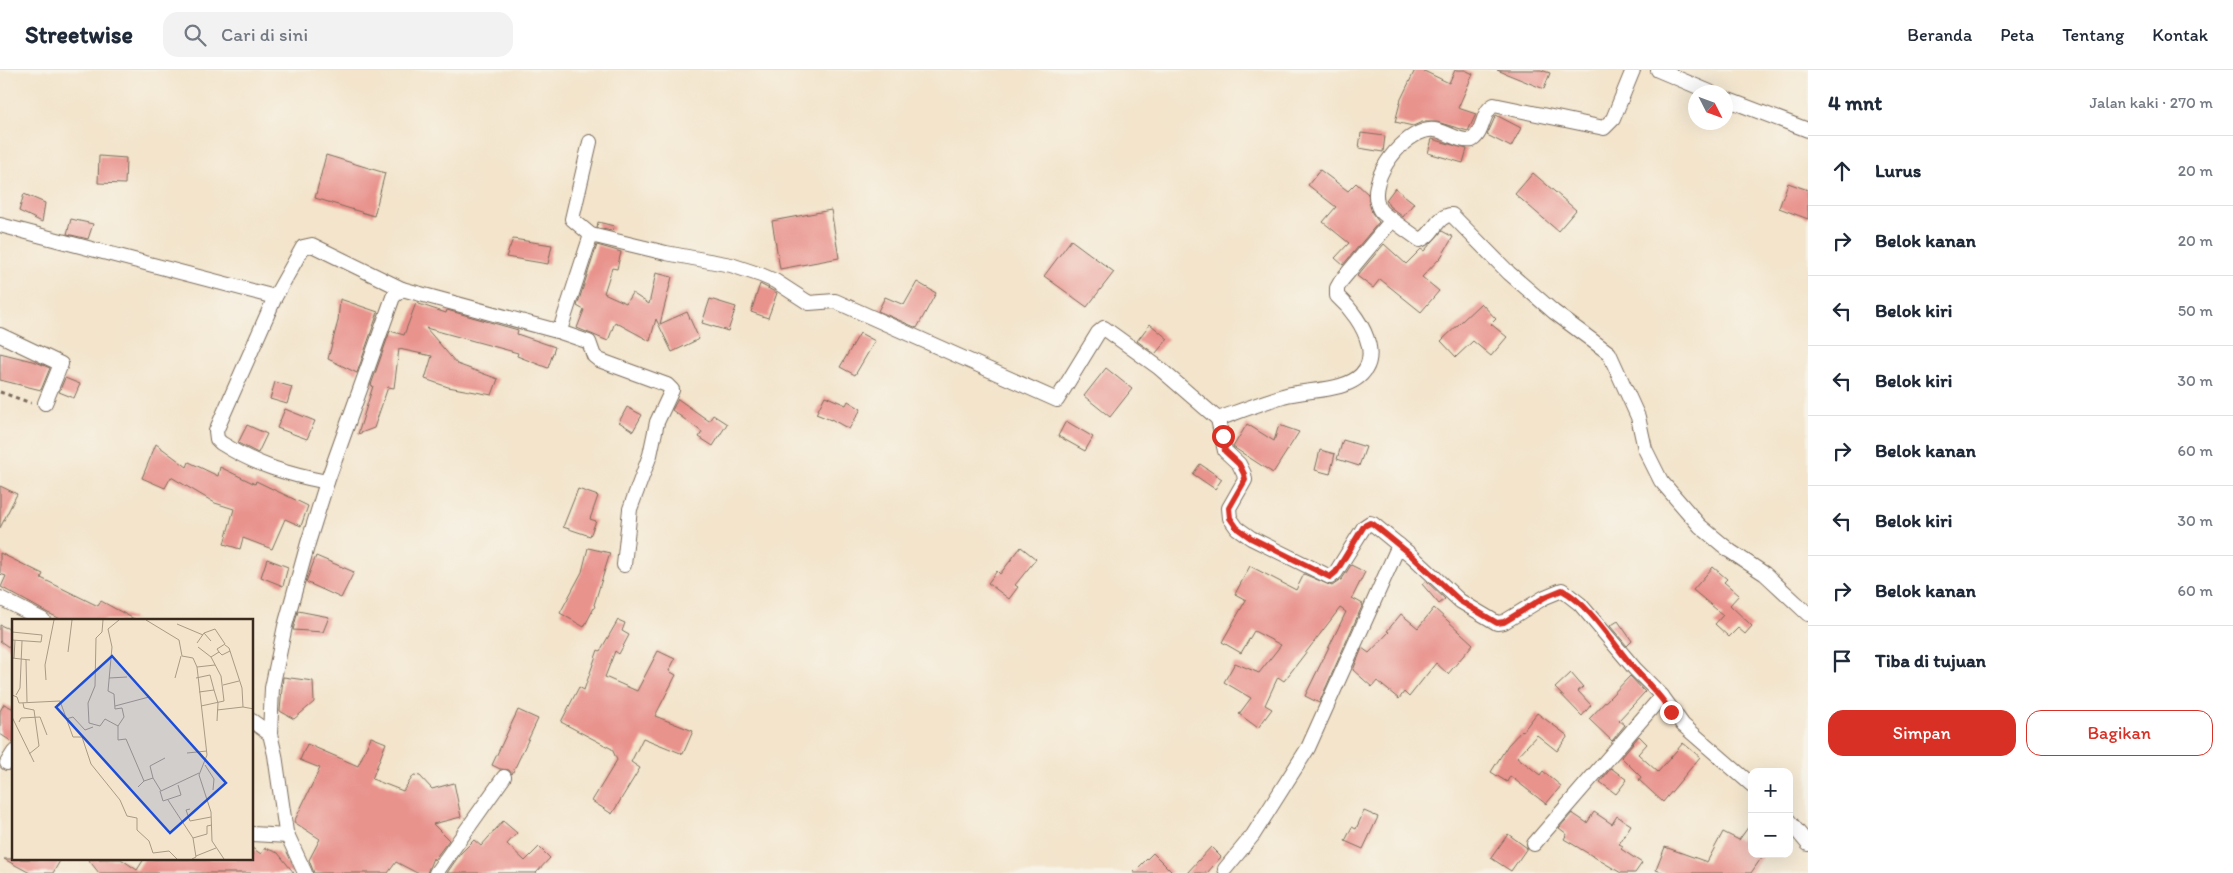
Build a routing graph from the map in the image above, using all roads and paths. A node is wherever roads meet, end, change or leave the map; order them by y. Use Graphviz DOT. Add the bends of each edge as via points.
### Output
graph roads {
  1 [pos="1634,70"];
  2 [pos="1658,70"];
  3 [pos="1693,85"];
  4 [pos="1733,103"];
  5 [pos="1808,130"];
  6 [pos="590,142"];
  7 [pos="1392,220"];
  8 [pos="0,225"];
  9 [pos="591,235"];
  10 [pos="402,290"];
  11 [pos="275,297"];
  12 [pos="557,331"];
  13 [pos="0,335"];
  14 [pos="0,392"];
  15 [pos="45,403"];
  16 [pos="1218,419"];
  17 [pos="327,482"];
  18 [pos="1399,545"];
  19 [pos="624,565"];
  20 [pos="0,598"];
  21 [pos="1808,614"];
  22 [pos="41,619"];
  23 [pos="1662,696"];
  24 [pos="254,722"];
  25 [pos="270,734"];
  26 [pos="504,777"];
  27 [pos="1748,782"];
  28 [pos="1793,826"];
  29 [pos="254,834"];
  30 [pos="288,836"];
  31 [pos="1534,844"];
  32 [pos="1808,844"];
  33 [pos="1225,869"];
  34 [pos="305,873"];
  35 [pos="436,873"];
  1 -- 7 [label="street" via="1613,119 1604,128 1494,105 1486,112 1480,130 1472,140 1435,129 1419,133 1390,158 1378,180 1380,211"];
  2 -- 3 [label="street"];
  4 -- 5 [label="street"];
  6 -- 9 [label="street" via="572,219"];
  7 -- 16 [label="street" via="1337,288 1337,296 1351,309 1367,335 1370,358 1363,372 1341,386 1285,396"];
  7 -- 21 [label="street" via="1420,240 1429,236 1443,217 1452,215 1509,273 1609,353 1638,417 1645,449 1660,481 1700,526 1730,551 1766,574"];
  8 -- 11 [label="street"];
  9 -- 12 [label="street"];
  9 -- 16 [label="street" via="731,265 776,281 809,303 835,301 1057,400 1104,328 1158,366"];
  10 -- 11 [label="street" via="308,245 299,251"];
  10 -- 12 [label="street"];
  10 -- 17 [label="street" via="393,297"];
  11 -- 17 [label="street" via="216,435 220,443 252,461 283,473"];
  12 -- 19 [label="street" via="589,342 598,360 667,385 672,390 657,422 650,455 630,509"];
  13 -- 15 [label="street" via="61,364"];
  14 -- 15 [label="path" via="38,406"];
  16 -- 18 [label="street" via="1225,451 1239,464 1244,474 1245,480 1229,508 1230,518 1243,534 1330,577 1366,524 1373,524"];
  17 -- 25 [label="street" via="285,626 272,688"];
  18 -- 23 [label="street" via="1460,601 1497,623 1512,618 1558,590 1566,592"];
  18 -- 33 [label="street" via="1308,748 1253,835"];
  20 -- 22 [label="street"];
  23 -- 27 [label="street" via="1683,725"];
  23 -- 31 [label="street"];
  24 -- 25 [label="street"];
  25 -- 30 [label="street"];
  26 -- 35 [label="street"];
  28 -- 32 [label="street"];
  29 -- 30 [label="street"];
  30 -- 34 [label="street"];
}
